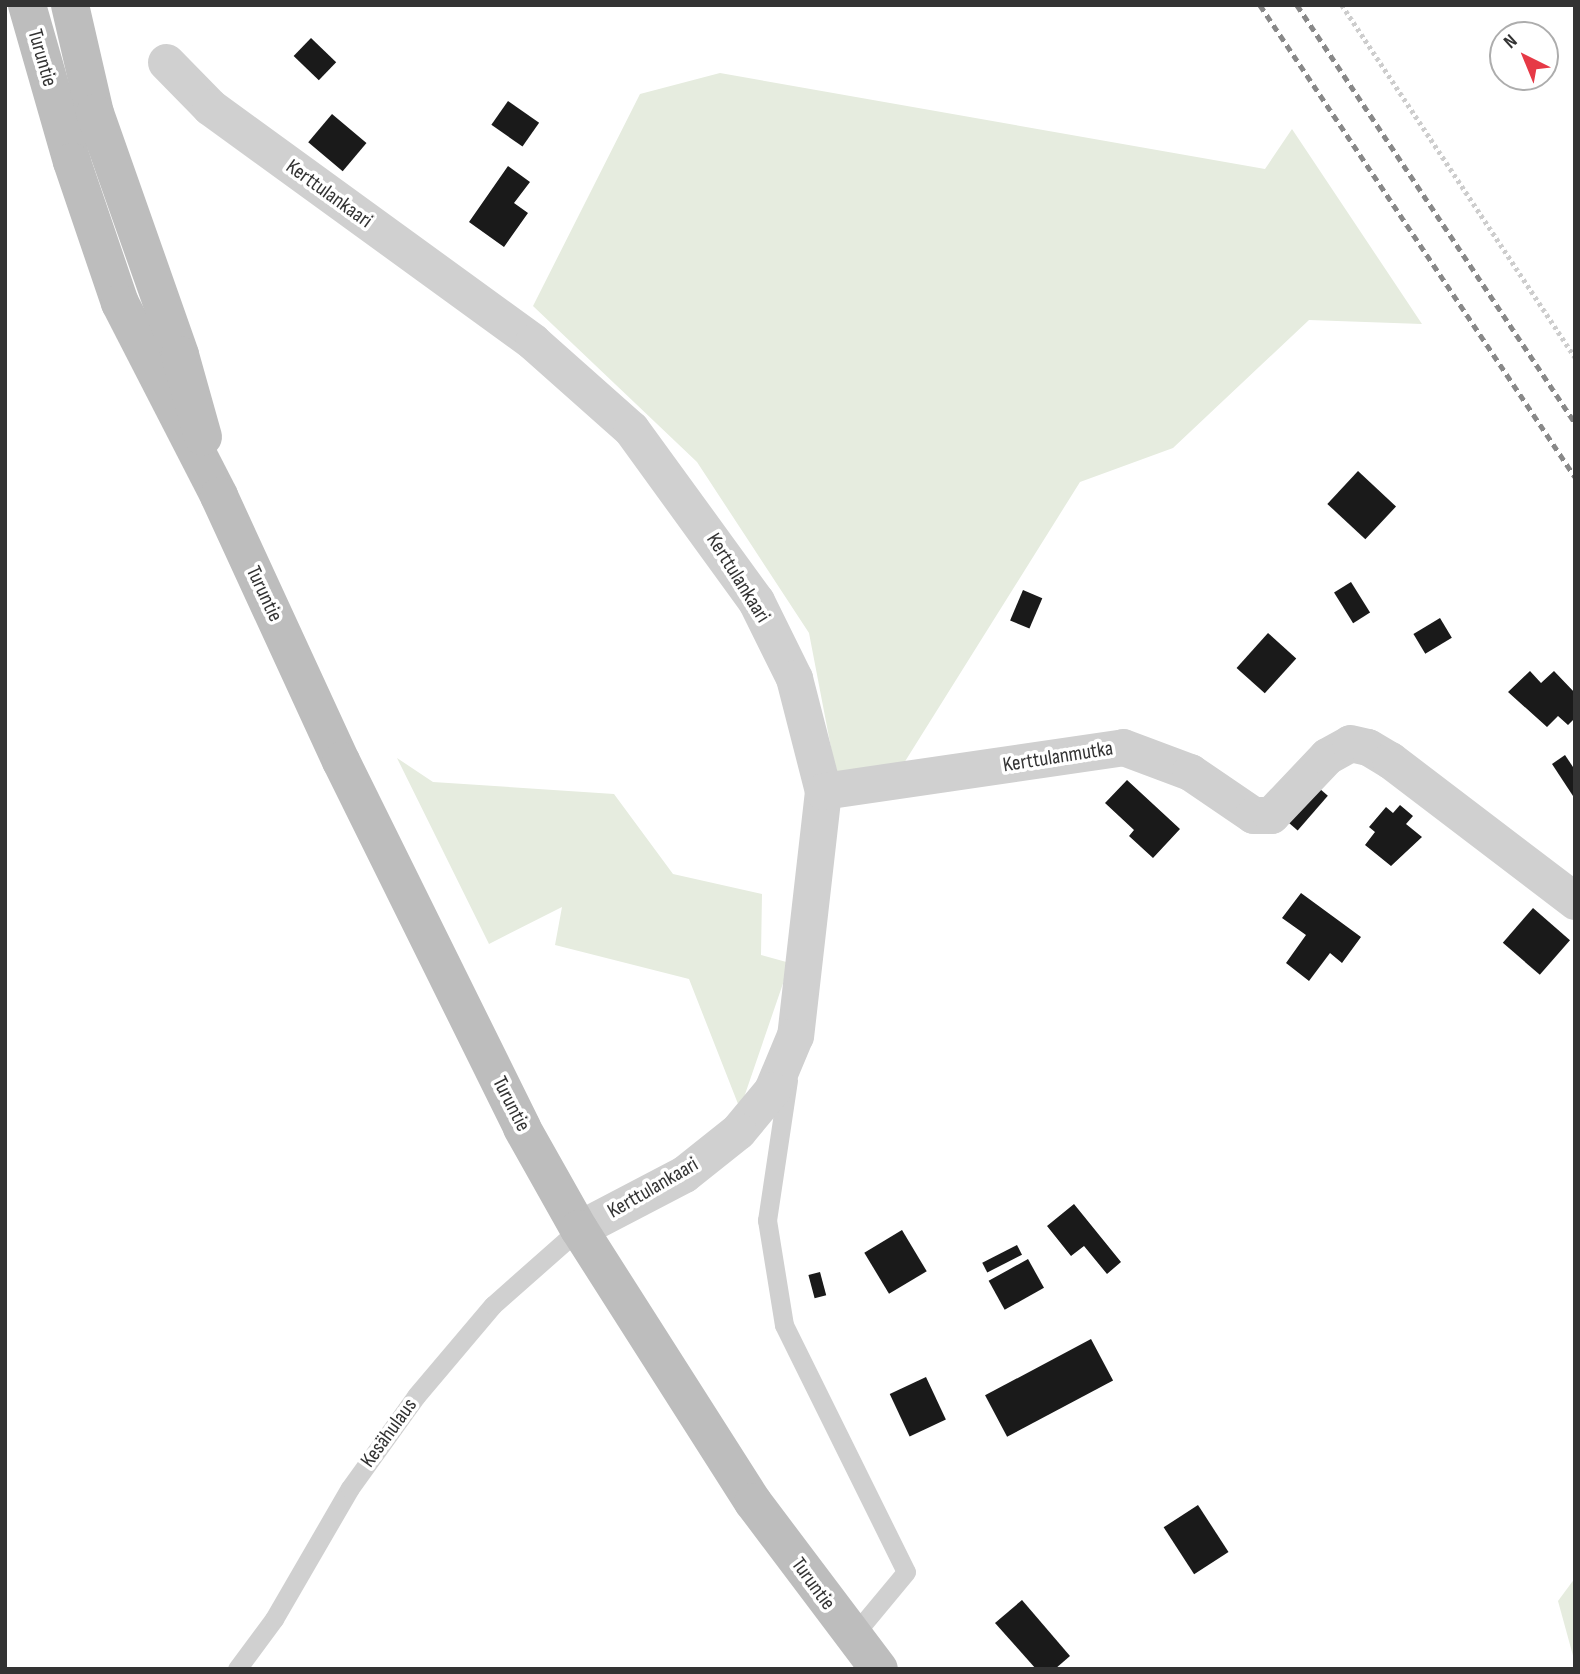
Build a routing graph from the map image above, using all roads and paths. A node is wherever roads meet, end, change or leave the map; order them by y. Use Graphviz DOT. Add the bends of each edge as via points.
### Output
graph roads {
  1 [pos="27,5"];
  2 [pos="70,5"];
  3 [pos="1342,5"];
  4 [pos="166,62"];
  5 [pos="1575,358"];
  6 [pos="219,496"];
  7 [pos="823,790"];
  8 [pos="1575,901"];
  9 [pos="795,1035"];
  10 [pos="579,1229"];
  11 [pos="852,1637"];
  12 [pos="237,1669"];
  13 [pos="879,1669"];
  1 -- 6 [label="main road, Turuntie" via="72,162 120,303"];
  2 -- 6 [label="main road, Turuntie" via="95,113 180,355"];
  3 -- 5 [label="path"];
  4 -- 7 [label="street, Kerttulankaari" via="210,107 533,342 631,429 756,601 794,678"];
  6 -- 10 [label="main road, Turuntie" via="353,785 522,1128"];
  7 -- 8 [label="street, Kerttulanmutka" via="1123,747 1190,772 1253,815 1271,815 1326,757 1350,743 1390,760"];
  7 -- 9 [label="street, Kerttulankaari"];
  9 -- 10 [label="street, Kerttulankaari" via="772,1090 738,1131 684,1174"];
  9 -- 11 [label="lane" via="767,1220 784,1325 906,1572"];
  10 -- 11 [label="main road, Turuntie" via="753,1502"];
  10 -- 12 [label="lane, Kesähulaus" via="493,1305 416,1396 350,1488 274,1619"];
  11 -- 13 [label="main road, Turuntie"];
}
